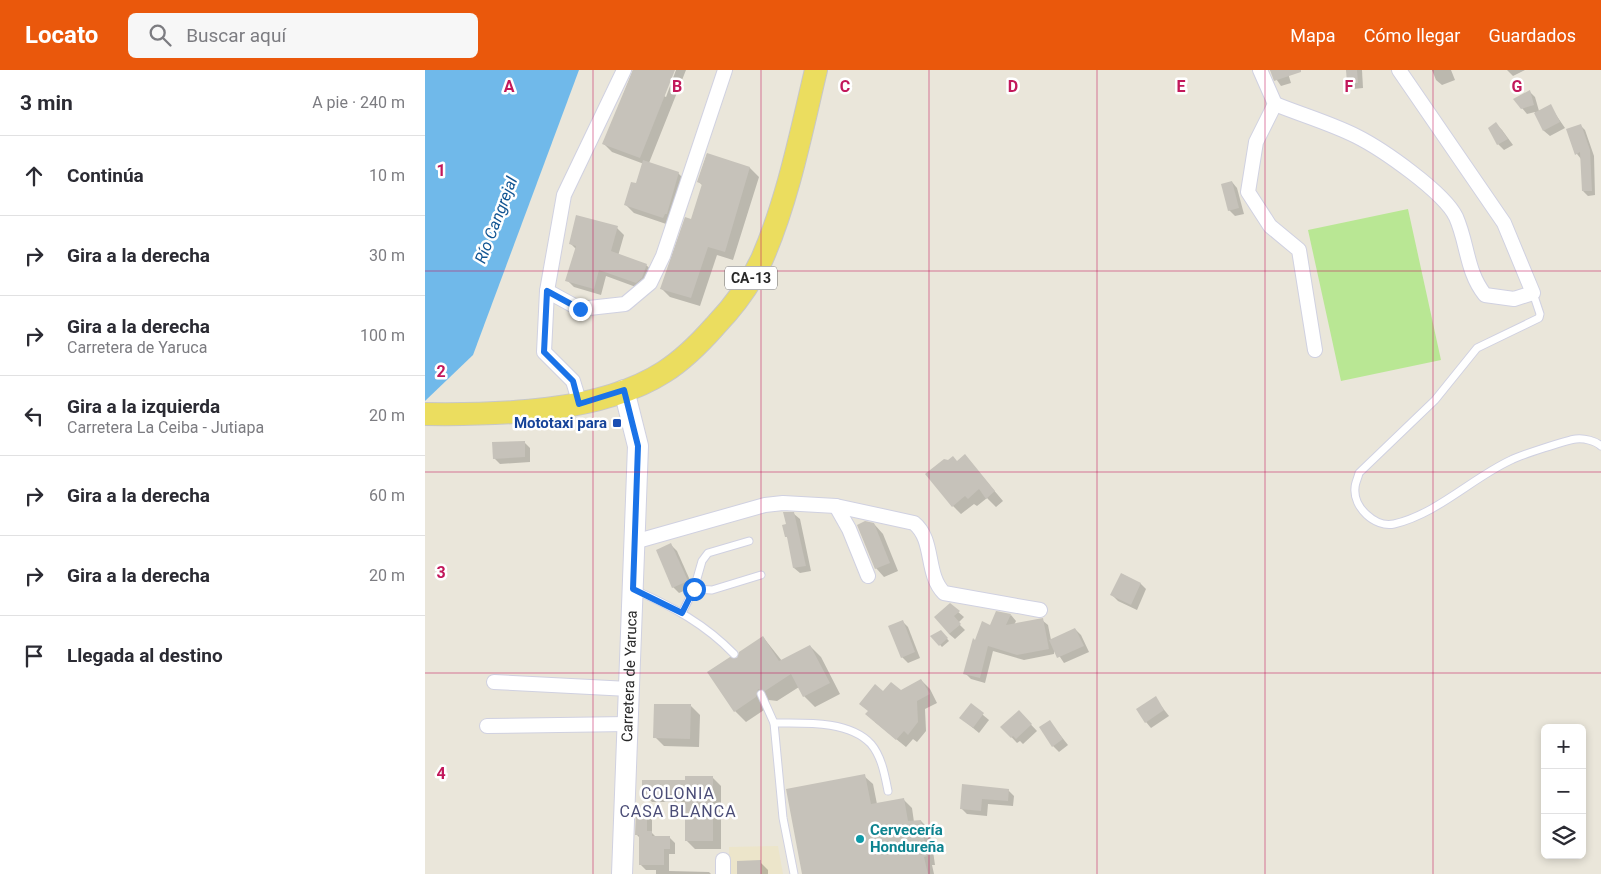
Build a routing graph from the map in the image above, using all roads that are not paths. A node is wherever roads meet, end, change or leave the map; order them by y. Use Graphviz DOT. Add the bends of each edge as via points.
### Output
graph roads {
  1 [pos="625,70"];
  2 [pos="725,70"];
  3 [pos="817,70"];
  4 [pos="1260,70"];
  5 [pos="1399,70"];
  6 [pos="1275,104"];
  7 [pos="547,291"];
  8 [pos="1533,293"];
  9 [pos="1315,350"];
  10 [pos="624,390"];
  11 [pos="579,404"];
  12 [pos="433,414"];
  13 [pos="1601,446"];
  14 [pos="836,506"];
  15 [pos="749,541"];
  16 [pos="634,542"];
  17 [pos="761,575"];
  18 [pos="868,576"];
  19 [pos="633,589"];
  20 [pos="694,589"];
  21 [pos="1040,610"];
  22 [pos="682,613"];
  23 [pos="734,654"];
  24 [pos="494,682"];
  25 [pos="629,689"];
  26 [pos="761,694"];
  27 [pos="774,723"];
  28 [pos="628,724"];
  29 [pos="487,726"];
  30 [pos="889,792"];
  31 [pos="622,874"];
  32 [pos="795,874"];
  1 -- 7 [label="street" via="564,195"];
  2 -- 7 [label="street" via="663,256 650,284 625,304 580,309"];
  3 -- 10 [label="main road, CA-13" via="785,197 761,259 739,300 702,341 664,372"];
  4 -- 6 [label="street"];
  5 -- 8 [label="street" via="1504,224"];
  6 -- 8 [label="street" via="1357,136 1414,174 1447,202 1456,218 1474,282 1485,295 1514,299"];
  6 -- 9 [label="street" via="1256,142 1248,192 1270,226 1299,250"];
  7 -- 11 [label="street" via="544,352 573,381"];
  8 -- 13 [label="lane" via="1539,318 1477,348 1435,400 1359,473 1355,488 1357,500 1362,511 1373,519 1394,524 1419,514 1511,460 1576,439 1597,442"];
  10 -- 11 [label="main road, CA-13"];
  10 -- 16 [label="street, Carretera de Yaruca" via="638,446"];
  11 -- 12 [label="main road, CA-13" via="533,411"];
  14 -- 16 [label="street" via="783,503 765,506"];
  14 -- 18 [label="street"];
  14 -- 21 [label="street" via="908,520 919,527 935,580 944,593"];
  15 -- 20 [label="lane" via="708,553 702,561"];
  16 -- 19 [label="street, Carretera de Yaruca"];
  17 -- 20 [label="lane" via="712,590"];
  19 -- 22 [label="lane"];
  19 -- 25 [label="street, Carretera de Yaruca"];
  20 -- 22 [label="lane"];
  22 -- 23 [label="lane" via="714,633"];
  24 -- 25 [label="street"];
  25 -- 28 [label="street, Carretera de Yaruca"];
  26 -- 27 [label="lane"];
  27 -- 30 [label="lane" via="830,726 852,732 871,744 883,765"];
  27 -- 32 [label="lane" via="783,818"];
  28 -- 29 [label="street"];
  28 -- 31 [label="street, Carretera de Yaruca"];
}
